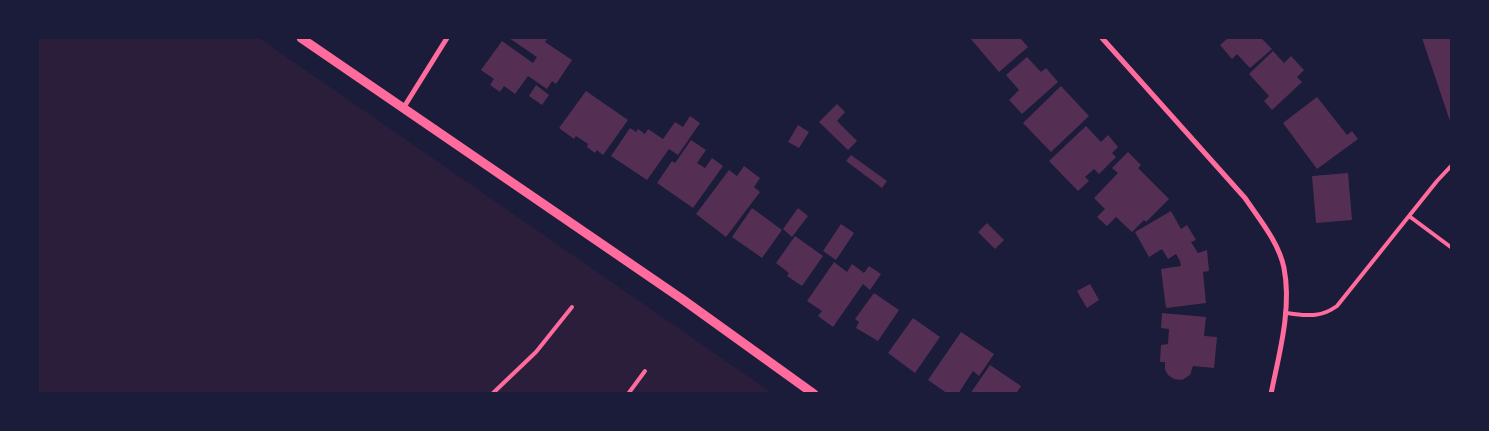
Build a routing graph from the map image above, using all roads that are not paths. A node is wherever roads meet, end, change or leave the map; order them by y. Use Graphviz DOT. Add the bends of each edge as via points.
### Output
graph roads {
  1 [pos="302,38"];
  2 [pos="447,38"];
  3 [pos="1102,38"];
  4 [pos="404,108"];
  5 [pos="1452,165"];
  6 [pos="1409,216"];
  7 [pos="1452,248"];
  8 [pos="572,308"];
  9 [pos="1285,313"];
  10 [pos="645,371"];
  11 [pos="492,394"];
  12 [pos="628,394"];
  13 [pos="814,394"];
  14 [pos="1271,394"];
  1 -- 4 [label="street"];
  2 -- 4 [label="street"];
  3 -- 9 [label="street" via="1245,198 1265,227 1284,268"];
  4 -- 13 [label="street"];
  5 -- 6 [label="lane"];
  6 -- 7 [label="lane"];
  6 -- 9 [label="lane" via="1337,306 1317,316"];
  8 -- 11 [label="lane" via="536,352"];
  9 -- 14 [label="street"];
  10 -- 12 [label="lane"];
}
